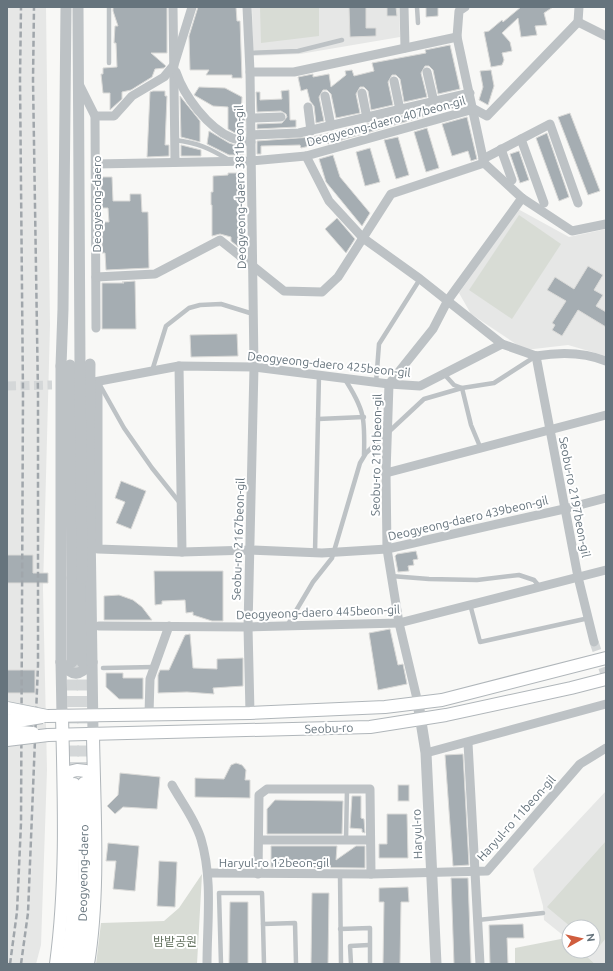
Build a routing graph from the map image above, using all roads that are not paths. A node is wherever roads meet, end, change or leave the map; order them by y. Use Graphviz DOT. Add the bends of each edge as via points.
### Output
graph roads {
  1 [pos="66,7"];
  2 [pos="78,7"];
  3 [pos="109,7"];
  4 [pos="173,7"];
  5 [pos="192,7"];
  6 [pos="247,7"];
  7 [pos="404,7"];
  8 [pos="417,7"];
  9 [pos="465,7"];
  10 [pos="579,7"];
  11 [pos="578,22"];
  12 [pos="418,24"];
  13 [pos="606,36"];
  14 [pos="457,37"];
  15 [pos="342,40"];
  16 [pos="405,48"];
  17 [pos="249,53"];
  18 [pos="109,63"];
  19 [pos="174,65"];
  20 [pos="250,72"];
  21 [pos="427,72"];
  22 [pos="394,81"];
  23 [pos="79,84"];
  24 [pos="362,93"];
  25 [pos="470,93"];
  26 [pos="325,96"];
  27 [pos="434,102"];
  28 [pos="308,107"];
  29 [pos="474,109"];
  30 [pos="400,110"];
  31 [pos="95,116"];
  32 [pos="281,116"];
  33 [pos="250,118"];
  34 [pos="367,118"];
  35 [pos="331,126"];
  36 [pos="311,131"];
  37 [pos="521,138"];
  38 [pos="251,139"];
  39 [pos="175,140"];
  40 [pos="501,149"];
  41 [pos="306,156"];
  42 [pos="230,161"];
  43 [pos="251,161"];
  44 [pos="483,161"];
  45 [pos="175,162"];
  46 [pos="96,164"];
  47 [pos="512,180"];
  48 [pos="522,198"];
  49 [pos="544,203"];
  50 [pos="578,203"];
  51 [pos="606,224"];
  52 [pos="363,238"];
  53 [pos="253,267"];
  54 [pos="96,277"];
  55 [pos="420,279"];
  56 [pos="448,300"];
  57 [pos="253,316"];
  58 [pos="96,328"];
  59 [pos="502,344"];
  60 [pos="536,356"];
  61 [pos="606,361"];
  62 [pos="75,365"];
  63 [pos="179,366"];
  64 [pos="254,367"];
  65 [pos="152,372"];
  66 [pos="444,374"];
  67 [pos="319,375"];
  68 [pos="344,378"];
  69 [pos="98,382"];
  70 [pos="376,383"];
  71 [pos="389,384"];
  72 [pos="52,385"];
  73 [pos="462,388"];
  74 [pos="606,415"];
  75 [pos="364,417"];
  76 [pos="318,419"];
  77 [pos="550,430"];
  78 [pos="387,433"];
  79 [pos="481,448"];
  80 [pos="364,456"];
  81 [pos="386,473"];
  82 [pos="606,498"];
  83 [pos="182,504"];
  84 [pos="564,509"];
  85 [pos="387,549"];
  86 [pos="251,550"];
  87 [pos="182,552"];
  88 [pos="315,552"];
  89 [pos="334,552"];
  90 [pos="606,570"];
  91 [pos="391,576"];
  92 [pos="578,577"];
  93 [pos="540,586"];
  94 [pos="470,604"];
  95 [pos="589,618"];
  96 [pos="399,623"];
  97 [pos="99,626"];
  98 [pos="169,626"];
  99 [pos="287,626"];
  100 [pos="248,627"];
  101 [pos="594,642"];
  102 [pos="606,658"];
  103 [pos="77,662"];
  104 [pos="154,667"];
  105 [pos="104,668"];
  106 [pos="606,679"];
  107 [pos="418,703"];
  108 [pos="606,704"];
  109 [pos="7,708"];
  110 [pos="250,713"];
  111 [pos="149,714"];
  112 [pos="93,715"];
  113 [pos="47,716"];
  114 [pos="62,716"];
  115 [pos="421,719"];
  116 [pos="7,720"];
  117 [pos="7,731"];
  118 [pos="93,734"];
  119 [pos="48,735"];
  120 [pos="62,735"];
  121 [pos="7,740"];
  122 [pos="468,743"];
  123 [pos="606,748"];
  124 [pos="426,752"];
  125 [pos="79,783"];
  126 [pos="172,785"];
  127 [pos="347,789"];
  128 [pos="259,840"];
  129 [pos="346,840"];
  130 [pos="370,840"];
  131 [pos="475,872"];
  132 [pos="431,873"];
  133 [pos="208,874"];
  134 [pos="258,874"];
  135 [pos="340,874"];
  136 [pos="371,874"];
  137 [pos="543,912"];
  138 [pos="478,920"];
  139 [pos="263,924"];
  140 [pos="340,929"];
  141 [pos="370,945"];
  142 [pos="56,964"];
  143 [pos="67,964"];
  144 [pos="77,964"];
  145 [pos="88,964"];
  146 [pos="207,964"];
  147 [pos="221,964"];
  148 [pos="264,964"];
  149 [pos="296,964"];
  150 [pos="341,964"];
  151 [pos="351,964"];
  152 [pos="370,964"];
  153 [pos="436,964"];
  154 [pos="480,964"];
  1 -- 62 [label="street" via="64,309"];
  2 -- 23 [label="street"];
  3 -- 18 [label="lane"];
  4 -- 19 [label="street"];
  5 -- 19 [label="street"];
  6 -- 17 [label="street, Deogyeong-daero 381beon-gil"];
  7 -- 16 [label="street"];
  8 -- 12 [label="lane"];
  9 -- 14 [label="street" via="458,11"];
  10 -- 11 [label="street"];
  11 -- 13 [label="street"];
  11 -- 29 [label="street, Deogyeong-daero 407beon-gil" via="487,116"];
  14 -- 16 [label="street"];
  14 -- 25 [label="street"];
  15 -- 17 [label="lane" via="298,51"];
  16 -- 20 [label="street" via="294,72"];
  17 -- 20 [label="street, Deogyeong-daero 381beon-gil"];
  19 -- 31 [label="street" via="164,77 132,96 114,116"];
  19 -- 38 [label="street" via="186,95 211,123 232,138"];
  19 -- 39 [label="street"];
  20 -- 33 [label="street, Deogyeong-daero 381beon-gil"];
  21 -- 27 [label="street"];
  22 -- 30 [label="street"];
  23 -- 31 [label="street, Deogyeong-daero"];
  23 -- 62 [label="street" via="81,310"];
  24 -- 34 [label="street"];
  25 -- 27 [label="street"];
  25 -- 29 [label="street"];
  26 -- 35 [label="street"];
  27 -- 30 [label="street"];
  28 -- 36 [label="street"];
  29 -- 41 [label="street, Deogyeong-daero 407beon-gil"];
  29 -- 44 [label="street"];
  30 -- 34 [label="street"];
  31 -- 46 [label="street, Deogyeong-daero"];
  32 -- 33 [label="street"];
  33 -- 38 [label="street, Deogyeong-daero 381beon-gil"];
  34 -- 35 [label="street"];
  35 -- 36 [label="street"];
  36 -- 38 [label="street"];
  37 -- 40 [label="street"];
  37 -- 49 [label="street"];
  37 -- 50 [label="street" via="550,124"];
  38 -- 43 [label="street, Deogyeong-daero 381beon-gil"];
  39 -- 42 [label="lane" via="208,147"];
  39 -- 45 [label="street"];
  40 -- 44 [label="street"];
  40 -- 47 [label="street"];
  41 -- 43 [label="street, Deogyeong-daero 407beon-gil"];
  41 -- 52 [label="street" via="329,201"];
  42 -- 43 [label="street, Deogyeong-daero 407beon-gil"];
  42 -- 45 [label="street, Deogyeong-daero 407beon-gil"];
  43 -- 53 [label="street, Deogyeong-daero 381beon-gil"];
  44 -- 48 [label="street"];
  44 -- 52 [label="street" via="390,194"];
  45 -- 46 [label="street, Deogyeong-daero 407beon-gil"];
  46 -- 54 [label="street, Deogyeong-daero"];
  48 -- 51 [label="street" via="572,231"];
  48 -- 56 [label="street, Seobu-ro 2181beon-gil"];
  52 -- 53 [label="street" via="338,277 322,292 284,291"];
  52 -- 55 [label="street"];
  53 -- 54 [label="street" via="220,240 155,274"];
  53 -- 57 [label="street, Deogyeong-daero 381beon-gil"];
  54 -- 58 [label="street, Deogyeong-daero"];
  55 -- 56 [label="street"];
  55 -- 70 [label="lane" via="379,344"];
  56 -- 59 [label="street"];
  56 -- 71 [label="street, Seobu-ro 2181beon-gil" via="433,329"];
  57 -- 64 [label="street, Deogyeong-daero 381beon-gil"];
  57 -- 65 [label="lane" via="221,304 189,308 166,326"];
  59 -- 60 [label="street"];
  59 -- 66 [label="street, Deogyeong-daero 425beon-gil"];
  60 -- 61 [label="street" via="554,353 593,356"];
  60 -- 73 [label="lane" via="494,383"];
  60 -- 77 [label="street, Seobu-ro 2197beon-gil"];
  62 -- 103 [label="street, bridge"];
  62 -- 103 [label="street, bridge"];
  62 -- 103 [label="street, bridge"];
  63 -- 64 [label="street, Deogyeong-daero 425beon-gil"];
  63 -- 65 [label="street, Deogyeong-daero 425beon-gil"];
  63 -- 83 [label="street"];
  64 -- 67 [label="street, Deogyeong-daero 425beon-gil"];
  64 -- 86 [label="street, Seobu-ro 2167beon-gil"];
  65 -- 69 [label="street, Deogyeong-daero 425beon-gil"];
  66 -- 71 [label="street, Deogyeong-daero 425beon-gil" via="420,386"];
  66 -- 73 [label="lane" via="454,385"];
  67 -- 68 [label="street, Deogyeong-daero 425beon-gil"];
  67 -- 76 [label="lane"];
  68 -- 70 [label="street, Deogyeong-daero 425beon-gil"];
  68 -- 75 [label="lane" via="356,397"];
  69 -- 72 [label="street, Deogyeong-daero 425beon-gil"];
  69 -- 83 [label="lane" via="124,428 161,480"];
  69 -- 87 [label="street, Deogyeong-daero 439beon-gil" via="98,549"];
  70 -- 71 [label="street, Deogyeong-daero 425beon-gil"];
  71 -- 78 [label="street, Seobu-ro 2181beon-gil"];
  73 -- 78 [label="lane" via="424,400"];
  73 -- 79 [label="lane" via="470,425"];
  74 -- 77 [label="street"];
  75 -- 76 [label="lane"];
  75 -- 80 [label="lane"];
  76 -- 88 [label="lane"];
  77 -- 79 [label="street"];
  77 -- 84 [label="street, Seobu-ro 2197beon-gil"];
  78 -- 80 [label="lane"];
  78 -- 81 [label="street, Seobu-ro 2181beon-gil"];
  79 -- 81 [label="street"];
  80 -- 89 [label="lane"];
  81 -- 85 [label="street, Seobu-ro 2181beon-gil"];
  82 -- 84 [label="street, Deogyeong-daero 439beon-gil"];
  83 -- 87 [label="street"];
  84 -- 85 [label="street, Deogyeong-daero 439beon-gil"];
  84 -- 92 [label="street, Seobu-ro 2197beon-gil"];
  85 -- 89 [label="street, Deogyeong-daero 439beon-gil"];
  85 -- 91 [label="street, Seobu-ro 2181beon-gil"];
  86 -- 87 [label="street, Deogyeong-daero 439beon-gil"];
  86 -- 88 [label="street, Deogyeong-daero 439beon-gil"];
  86 -- 100 [label="street, Seobu-ro 2167beon-gil"];
  88 -- 89 [label="street, Deogyeong-daero 439beon-gil"];
  89 -- 99 [label="lane"];
  90 -- 92 [label="street, Deogyeong-daero 445beon-gil"];
  91 -- 93 [label="lane" via="477,580 519,576 534,580"];
  91 -- 96 [label="street, Seobu-ro 2181beon-gil"];
  92 -- 93 [label="street, Deogyeong-daero 445beon-gil"];
  92 -- 95 [label="street, Seobu-ro 2197beon-gil"];
  93 -- 94 [label="street, Deogyeong-daero 445beon-gil"];
  94 -- 95 [label="lane" via="480,642"];
  94 -- 96 [label="street, Deogyeong-daero 445beon-gil"];
  95 -- 101 [label="street, Seobu-ro 2197beon-gil"];
  96 -- 99 [label="street, Deogyeong-daero 445beon-gil"];
  96 -- 107 [label="street, Seobu-ro 2181beon-gil"];
  97 -- 98 [label="street, Deogyeong-daero 445beon-gil"];
  98 -- 100 [label="street, Deogyeong-daero 445beon-gil"];
  98 -- 104 [label="street"];
  99 -- 100 [label="street, Deogyeong-daero 445beon-gil"];
  100 -- 110 [label="street, Seobu-ro 2167beon-gil"];
  102 -- 107 [label="main road, Seobu-ro" via="442,700"];
  103 -- 112 [label="street"];
  103 -- 114 [label="street"];
  104 -- 105 [label="lane"];
  104 -- 111 [label="street" via="150,679"];
  106 -- 115 [label="main road, Seobu-ro"];
  107 -- 110 [label="main road, Seobu-ro" via="385,707"];
  107 -- 115 [label="street, Haryul-ro"];
  108 -- 122 [label="street"];
  109 -- 113 [label="main road, bridge"];
  110 -- 111 [label="main road, Seobu-ro"];
  111 -- 112 [label="main road, Seobu-ro"];
  112 -- 114 [label="main road, Seobu-ro"];
  112 -- 118 [label="street"];
  113 -- 114 [label="main road, Seobu-ro"];
  113 -- 116 [label="main road, bridge"];
  114 -- 120 [label="main road"];
  115 -- 118 [label="main road, Seobu-ro" via="370,727"];
  115 -- 124 [label="street, Haryul-ro"];
  117 -- 119 [label="main road, bridge"];
  118 -- 120 [label="main road, Seobu-ro"];
  118 -- 125 [label="main road"];
  119 -- 120 [label="main road, Seobu-ro"];
  119 -- 121 [label="main road, bridge"];
  120 -- 125 [label="main road"];
  122 -- 124 [label="street"];
  122 -- 131 [label="street"];
  123 -- 131 [label="street, Haryul-ro 11beon-gil" via="580,764 487,871"];
  124 -- 132 [label="street, Haryul-ro"];
  125 -- 142 [label="main road"];
  125 -- 143 [label="main road, Deogyeong-daero" via="72,924"];
  125 -- 144 [label="main road, Deogyeong-daero" via="84,892"];
  125 -- 145 [label="main road" via="94,892"];
  126 -- 133 [label="street" via="189,812 201,839"];
  127 -- 128 [label="street" via="267,789 259,795"];
  127 -- 129 [label="lane"];
  127 -- 130 [label="street" via="370,789"];
  128 -- 129 [label="street"];
  128 -- 134 [label="street"];
  129 -- 130 [label="street"];
  130 -- 136 [label="street"];
  131 -- 132 [label="street, Haryul-ro 11beon-gil"];
  131 -- 138 [label="street"];
  132 -- 136 [label="street, Haryul-ro 12beon-gil"];
  132 -- 153 [label="street, Haryul-ro"];
  133 -- 134 [label="street, Haryul-ro 12beon-gil"];
  133 -- 146 [label="street, Haryul-ro 12beon-gil"];
  134 -- 135 [label="street, Haryul-ro 12beon-gil"];
  135 -- 136 [label="street, Haryul-ro 12beon-gil"];
  135 -- 140 [label="lane"];
  137 -- 138 [label="lane"];
  138 -- 154 [label="street"];
  139 -- 147 [label="lane" via="262,893 219,893"];
  139 -- 148 [label="lane"];
  139 -- 149 [label="lane" via="295,923"];
  140 -- 141 [label="lane" via="370,928"];
  140 -- 150 [label="lane"];
  141 -- 151 [label="lane" via="350,946"];
  141 -- 152 [label="lane"];
}
